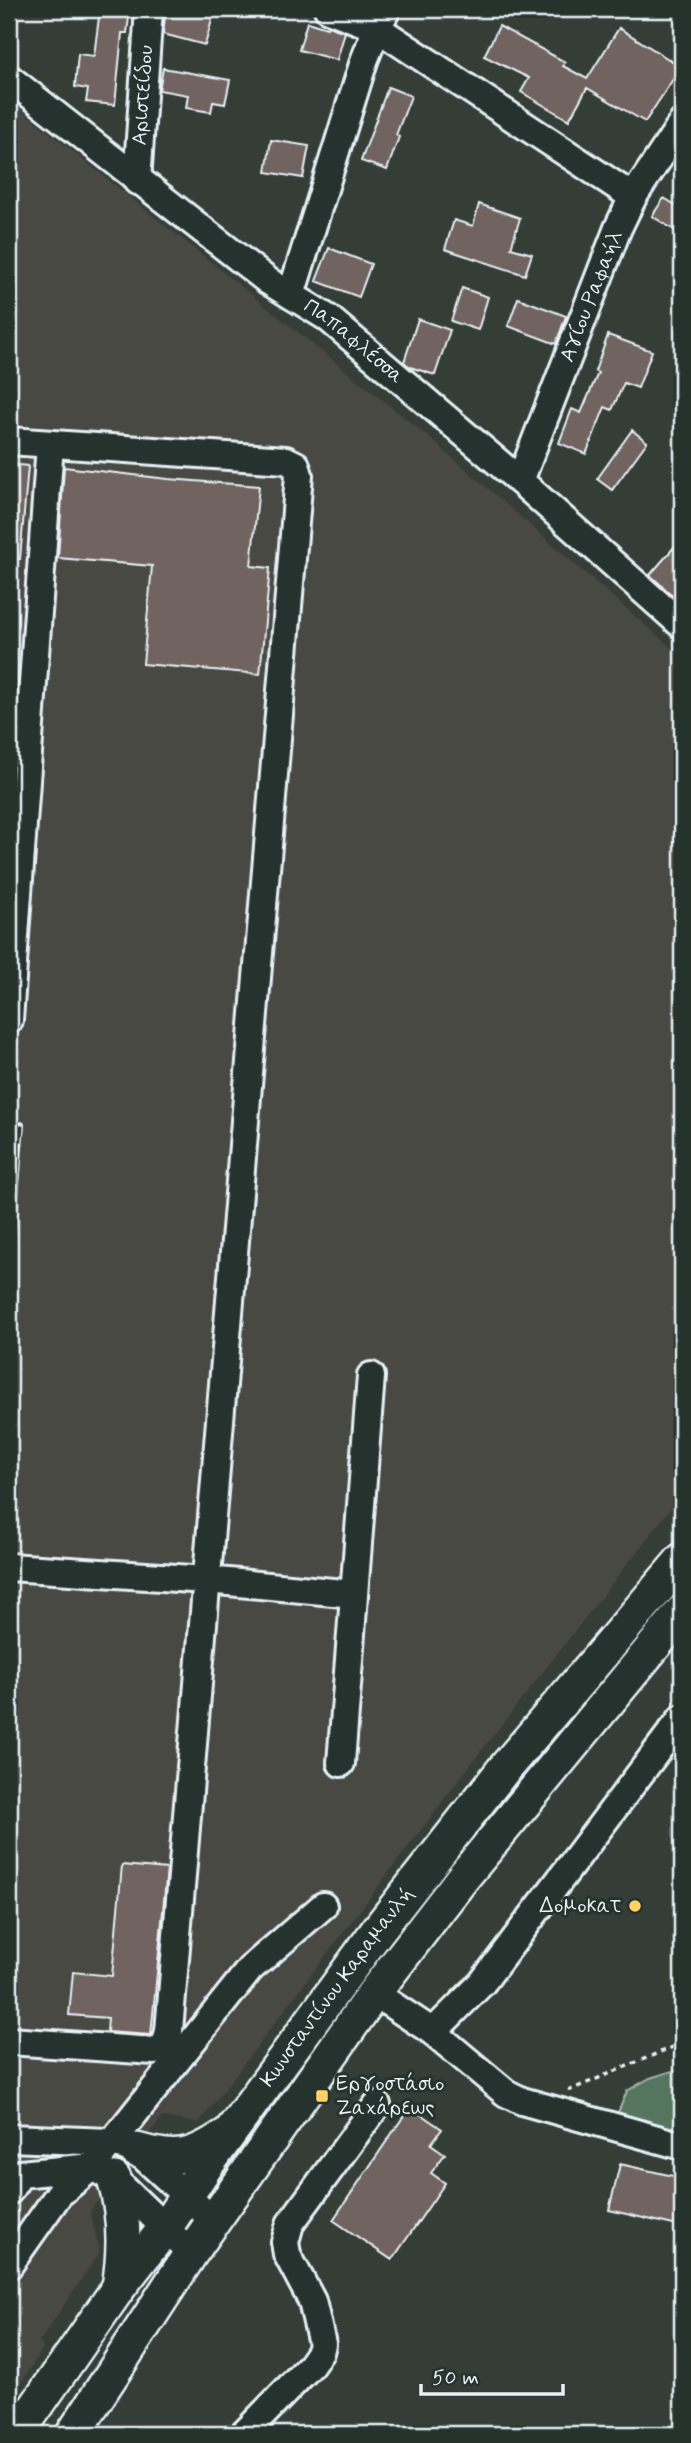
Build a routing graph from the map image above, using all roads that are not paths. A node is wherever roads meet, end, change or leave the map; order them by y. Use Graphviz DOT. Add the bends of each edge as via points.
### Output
graph roads {
  1 [pos="149,9"];
  2 [pos="328,9"];
  3 [pos="382,18"];
  4 [pos="9,78"];
  5 [pos="682,123"];
  6 [pos="137,181"];
  7 [pos="633,197"];
  8 [pos="291,295"];
  9 [pos="9,441"];
  10 [pos="50,444"];
  11 [pos="520,481"];
  12 [pos="682,625"];
  13 [pos="9,1020"];
  14 [pos="371,1376"];
  15 [pos="682,1560"];
  16 [pos="9,1567"];
  17 [pos="206,1580"];
  18 [pos="354,1594"];
  19 [pos="682,1612"];
  20 [pos="682,1718"];
  21 [pos="341,1763"];
  22 [pos="323,1906"];
  23 [pos="374,1993"];
  24 [pos="433,2032"];
  25 [pos="9,2041"];
  26 [pos="377,2105"];
  27 [pos="230,2133"];
  28 [pos="9,2138"];
  29 [pos="123,2146"];
  30 [pos="682,2146"];
  31 [pos="103,2173"];
  32 [pos="9,2191"];
  33 [pos="187,2195"];
  34 [pos="215,2221"];
  35 [pos="166,2227"];
  36 [pos="191,2253"];
  37 [pos="9,2265"];
  38 [pos="119,2287"];
  39 [pos="17,2434"];
  40 [pos="73,2434"];
  41 [pos="244,2434"];
  1 -- 6 [label="street, Αριστείδου"];
  2 -- 3 [label="street"];
  3 -- 7 [label="street"];
  3 -- 8 [label="street" via="347,113"];
  4 -- 6 [label="street, Παπαφλέσσα"];
  5 -- 7 [label="street, Αγίου Ραφαήλ"];
  6 -- 8 [label="street, Παπαφλέσσα"];
  7 -- 11 [label="street, Αγίου Ραφαήλ"];
  8 -- 11 [label="street, Παπαφλέσσα" via="328,318"];
  9 -- 10 [label="street"];
  10 -- 13 [label="street"];
  10 -- 17 [label="street" via="286,460 299,470"];
  11 -- 12 [label="street, Παπαφλέσσα"];
  14 -- 18 [label="street"];
  15 -- 27 [label="main road, Κωνσταντίνου Καραμανλή" via="447,1840"];
  16 -- 17 [label="street"];
  17 -- 18 [label="street"];
  17 -- 25 [label="street" via="169,2031 164,2046 154,2050"];
  18 -- 21 [label="street"];
  19 -- 23 [label="main road, Κωνσταντίνου Καραμανλή"];
  20 -- 24 [label="street" via="482,1983"];
  22 -- 29 [label="street" via="250,1969"];
  23 -- 24 [label="street"];
  23 -- 34 [label="main road, Κωνσταντίνου Καραμανλή"];
  24 -- 30 [label="street" via="506,2093 533,2105"];
  26 -- 41 [label="street" via="290,2224 285,2242 312,2301 320,2352"];
  27 -- 29 [label="main road" via="200,2152 181,2157 162,2157"];
  27 -- 33 [label="main road, Κωνσταντίνου Καραμανλή"];
  28 -- 29 [label="street"];
  29 -- 31 [label="street"];
  29 -- 33 [label="street"];
  31 -- 32 [label="street" via="20,2174"];
  31 -- 35 [label="street"];
  31 -- 37 [label="street" via="59,2194"];
  31 -- 38 [label="main road" via="121,2212 124,2257"];
  33 -- 34 [label="street"];
  33 -- 35 [label="main road, Κωνσταντίνου Καραμανλή"];
  34 -- 36 [label="main road, Κωνσταντίνου Καραμανλή"];
  35 -- 36 [label="street"];
  35 -- 38 [label="main road, Κωνσταντίνου Καραμανλή"];
  36 -- 40 [label="main road, Κωνσταντίνου Καραμανλή"];
  38 -- 39 [label="main road, Κωνσταντίνου Καραμανλή"];
}
